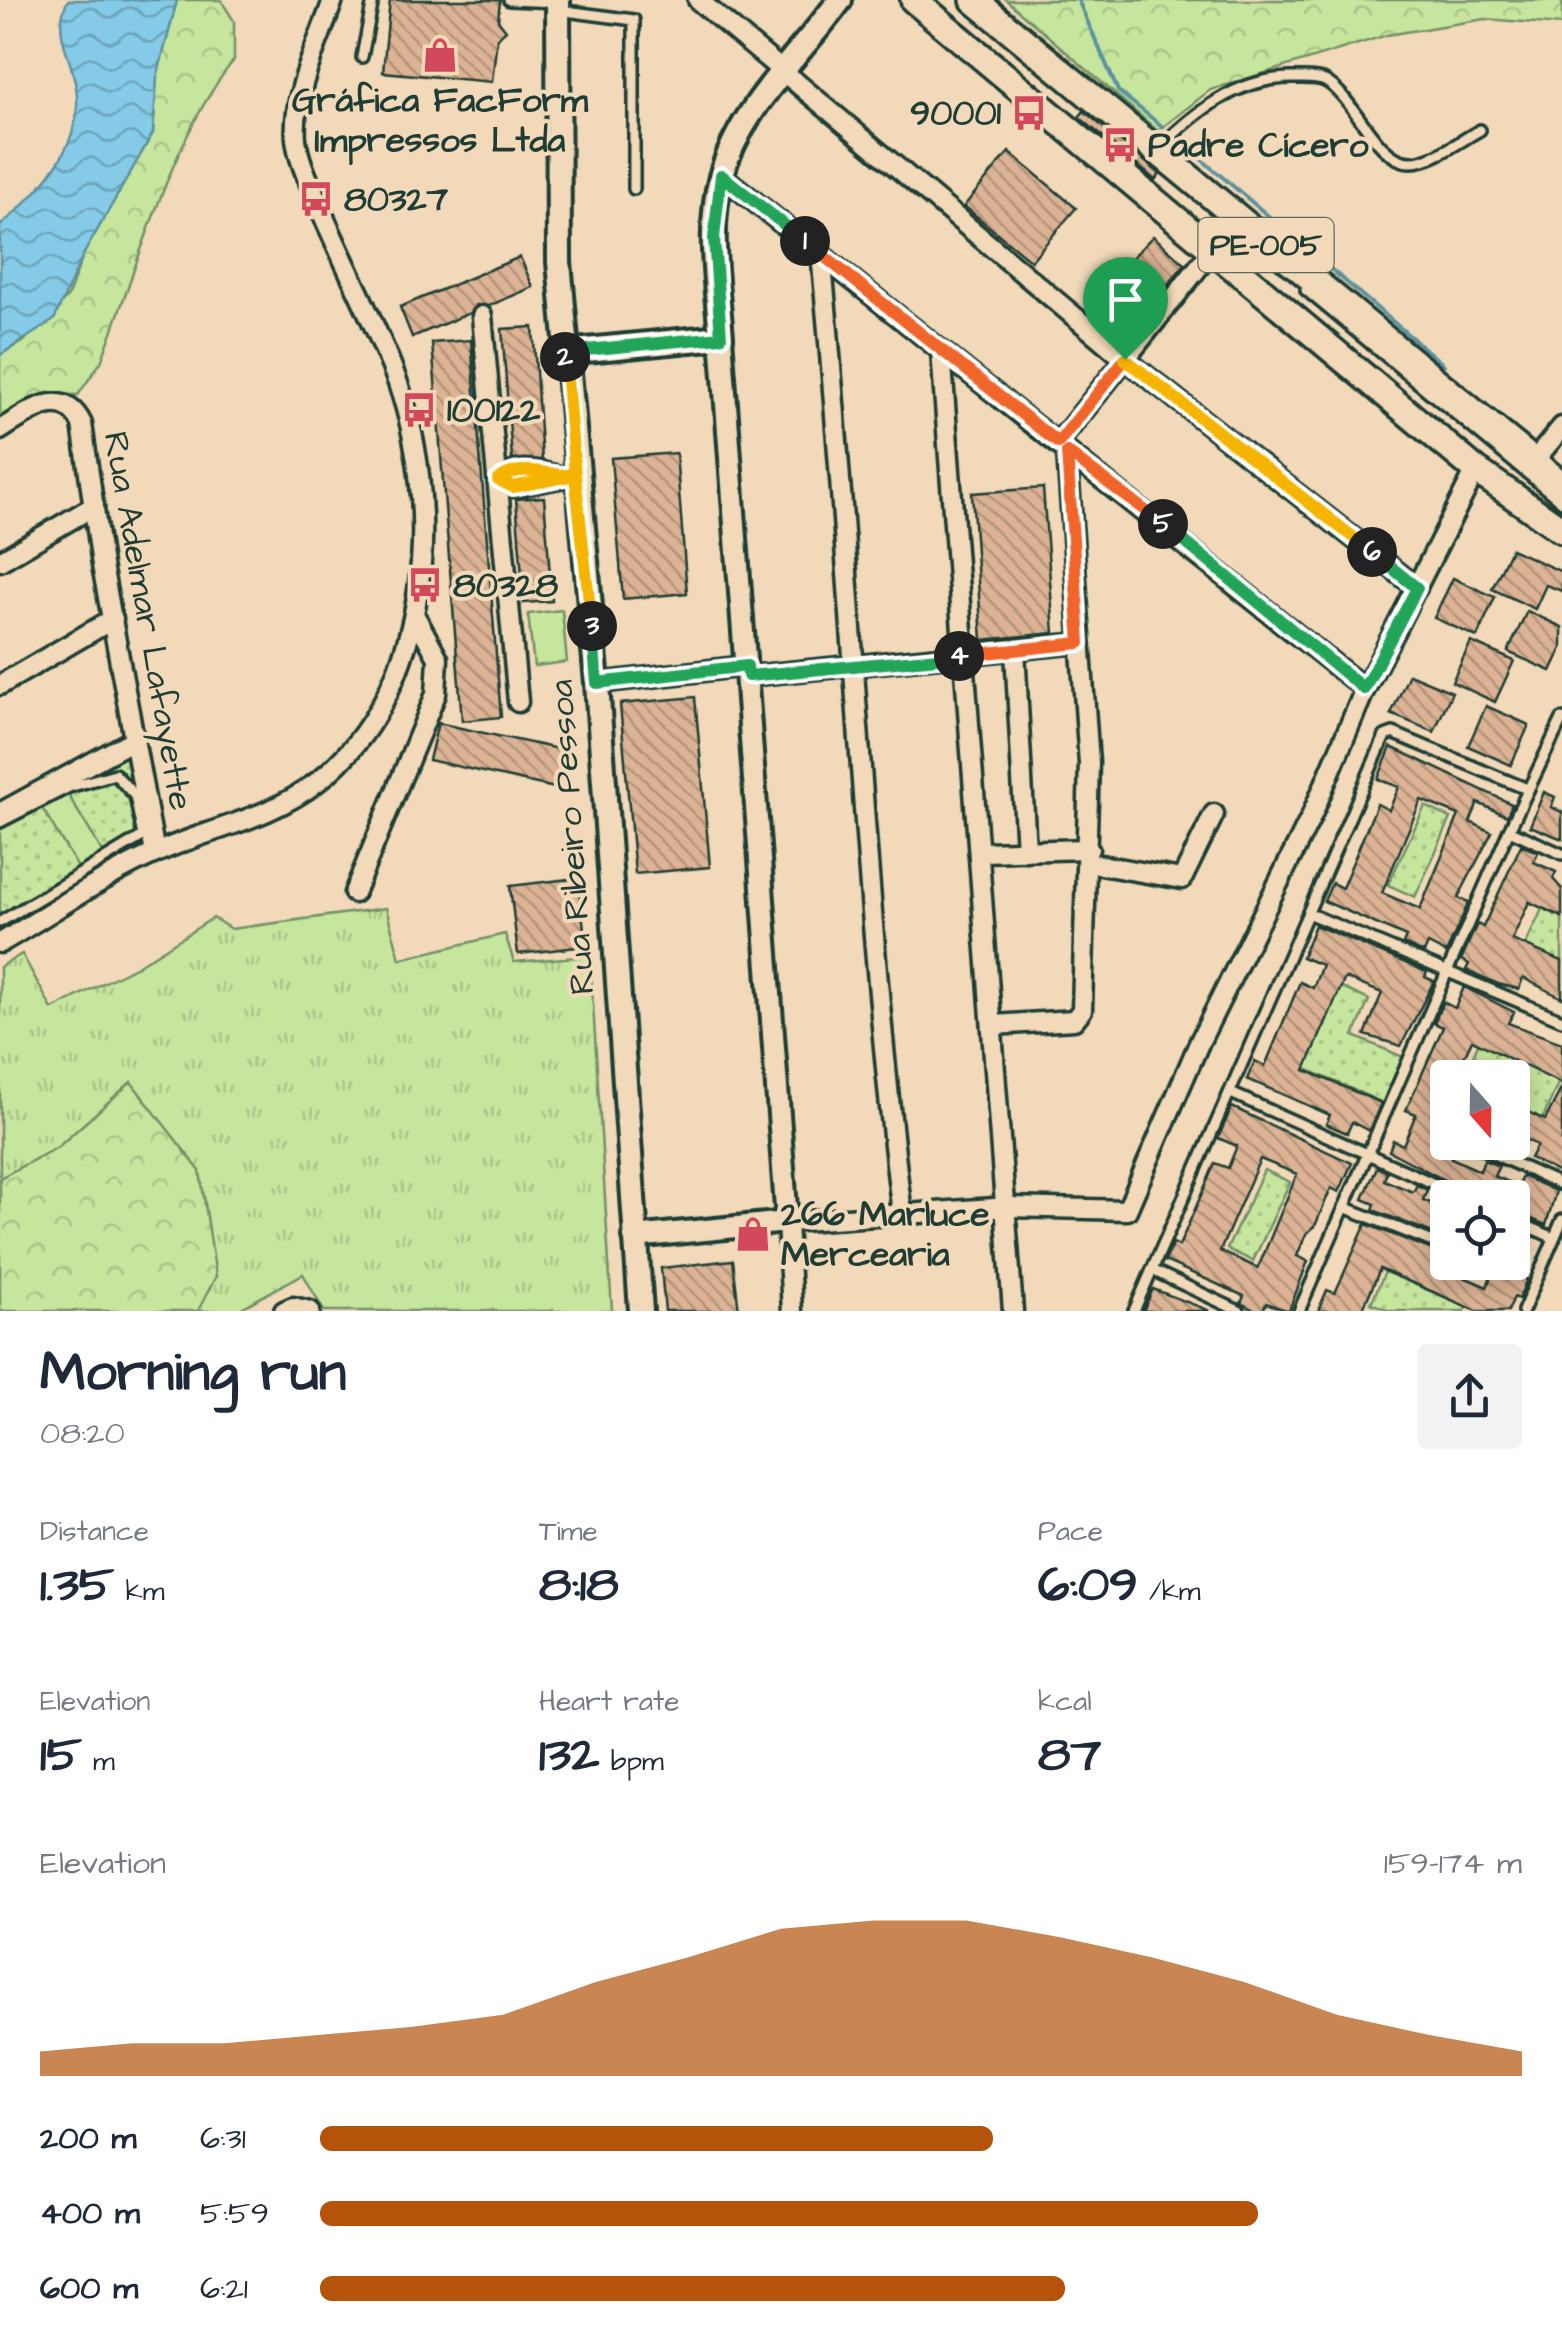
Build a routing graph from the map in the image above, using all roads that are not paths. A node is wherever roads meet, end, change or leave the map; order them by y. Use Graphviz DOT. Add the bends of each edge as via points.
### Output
graph roads {
  1 [pos="332,0"];
  2 [pos="372,0"];
  3 [pos="509,0"];
  4 [pos="698,0"];
  5 [pos="840,0"];
  6 [pos="914,0"];
  7 [pos="932,0"];
  8 [pos="963,0"];
  9 [pos="974,0"];
  10 [pos="558,4"];
  11 [pos="362,57"];
  12 [pos="784,71"];
  13 [pos="1480,130"];
  14 [pos="1154,152"];
  15 [pos="721,175"];
  16 [pos="634,189"];
  17 [pos="1213,249"];
  18 [pos="820,254"];
  19 [pos="482,316"];
  20 [pos="721,337"];
  21 [pos="941,351"];
  22 [pos="565,352"];
  23 [pos="1125,359"];
  24 [pos="1562,428"];
  25 [pos="0,430"];
  26 [pos="1063,448"];
  27 [pos="1534,461"];
  28 [pos="1476,470"];
  29 [pos="567,475"];
  30 [pos="498,480"];
  31 [pos="1562,484"];
  32 [pos="1562,502"];
  33 [pos="94,506"];
  34 [pos="1562,526"];
  35 [pos="0,560"];
  36 [pos="1417,588"];
  37 [pos="415,616"];
  38 [pos="113,619"];
  39 [pos="1080,643"];
  40 [pos="1014,650"];
  41 [pos="968,655"];
  42 [pos="854,668"];
  43 [pos="748,671"];
  44 [pos="597,683"];
  45 [pos="0,685"];
  46 [pos="1364,689"];
  47 [pos="518,702"];
  48 [pos="1562,719"];
  49 [pos="135,739"];
  50 [pos="1527,789"];
  51 [pos="0,813"];
  52 [pos="1214,814"];
  53 [pos="0,822"];
  54 [pos="1509,830"];
  55 [pos="143,836"];
  56 [pos="1026,851"];
  57 [pos="980,852"];
  58 [pos="156,853"];
  59 [pos="1562,854"];
  60 [pos="1089,856"];
  61 [pos="354,892"];
  62 [pos="1310,914"];
  63 [pos="0,922"];
  64 [pos="0,943"];
  65 [pos="1448,970"];
  66 [pos="1562,1020"];
  67 [pos="994,1026"];
  68 [pos="1232,1094"];
  69 [pos="1368,1153"];
  70 [pos="1507,1160"];
  71 [pos="1430,1181"];
  72 [pos="1562,1185"];
  73 [pos="1344,1207"];
  74 [pos="1009,1208"];
  75 [pos="902,1214"];
  76 [pos="1562,1220"];
  77 [pos="787,1222"];
  78 [pos="1530,1227"];
  79 [pos="634,1237"];
  80 [pos="1554,1238"];
  81 [pos="1430,1241"];
  82 [pos="1152,1270"];
  83 [pos="640,1311"];
  84 [pos="792,1311"];
  85 [pos="1014,1311"];
  86 [pos="1134,1311"];
  87 [pos="1239,1311"];
  88 [pos="1299,1311"];
  89 [pos="1523,1311"];
  1 -- 37 [label="street" via="300,102 296,137 412,430 419,528"];
  2 -- 11 [label="lane"];
  3 -- 10 [label="lane"];
  4 -- 12 [label="street"];
  5 -- 12 [label="main road"];
  6 -- 17 [label="main road, PE-005"];
  7 -- 34 [label="lane"];
  8 -- 32 [label="lane"];
  9 -- 14 [label="main road, PE-005"];
  10 -- 16 [label="lane" via="634,20"];
  10 -- 22 [label="main road, Rua Ribeiro Pessoa" via="556,181"];
  12 -- 15 [label="main road" via="753,112"];
  12 -- 23 [label="street"];
  13 -- 14 [label="lane" via="1408,162 1392,157 1322,79 1276,78 1203,108"];
  14 -- 27 [label="main road, PE-005"];
  15 -- 18 [label="street"];
  15 -- 20 [label="main road" via="714,238"];
  17 -- 23 [label="street"];
  17 -- 28 [label="main road, PE-005"];
  18 -- 21 [label="street"];
  18 -- 42 [label="street"];
  19 -- 30 [label="street"];
  20 -- 22 [label="main road"];
  20 -- 43 [label="street"];
  21 -- 26 [label="street"];
  21 -- 41 [label="street"];
  22 -- 29 [label="main road, Rua Ribeiro Pessoa"];
  23 -- 26 [label="street"];
  23 -- 36 [label="street"];
  24 -- 27 [label="street"];
  25 -- 33 [label="street, Rua Adelmar Lafayette" via="45,404 68,404 82,424"];
  26 -- 39 [label="street"];
  26 -- 46 [label="street"];
  27 -- 31 [label="main road, PE-005"];
  28 -- 34 [label="main road, PE-005"];
  28 -- 36 [label="street"];
  29 -- 30 [label="street" via="513,487"];
  29 -- 44 [label="main road, Rua Ribeiro Pessoa"];
  30 -- 47 [label="street"];
  33 -- 35 [label="street"];
  33 -- 38 [label="street, Rua Adelmar Lafayette"];
  36 -- 46 [label="street"];
  37 -- 58 [label="street" via="388,700 340,763 279,806"];
  37 -- 61 [label="street" via="438,658 436,694"];
  38 -- 45 [label="street"];
  38 -- 49 [label="street, Rua Adelmar Lafayette"];
  39 -- 40 [label="street"];
  39 -- 60 [label="street"];
  40 -- 41 [label="street"];
  40 -- 56 [label="street"];
  41 -- 42 [label="street"];
  41 -- 57 [label="street"];
  42 -- 43 [label="street"];
  42 -- 75 [label="street"];
  43 -- 44 [label="street"];
  43 -- 77 [label="street"];
  44 -- 79 [label="main road, Rua Ribeiro Pessoa"];
  46 -- 74 [label="street" via="1127,1210"];
  48 -- 50 [label="lane"];
  49 -- 51 [label="street"];
  49 -- 58 [label="street, Rua Adelmar Lafayette"];
  50 -- 54 [label="lane"];
  50 -- 62 [label="lane" via="1386,734"];
  52 -- 60 [label="street" via="1182,879"];
  53 -- 55 [label="lane" via="69,787 115,774 135,796"];
  54 -- 59 [label="lane"];
  54 -- 65 [label="lane"];
  55 -- 58 [label="lane"];
  55 -- 63 [label="lane"];
  56 -- 57 [label="street"];
  56 -- 60 [label="street"];
  57 -- 67 [label="street"];
  58 -- 64 [label="street"];
  60 -- 67 [label="street" via="1079,1016"];
  62 -- 65 [label="lane"];
  62 -- 68 [label="lane"];
  65 -- 66 [label="lane"];
  65 -- 69 [label="lane"];
  67 -- 74 [label="street"];
  68 -- 69 [label="lane"];
  68 -- 82 [label="lane"];
  69 -- 71 [label="lane"];
  69 -- 73 [label="lane"];
  70 -- 72 [label="lane"];
  73 -- 81 [label="lane"];
  73 -- 88 [label="lane"];
  74 -- 75 [label="street"];
  74 -- 85 [label="street"];
  75 -- 77 [label="street"];
  76 -- 80 [label="lane"];
  77 -- 79 [label="street"];
  77 -- 84 [label="street"];
  78 -- 80 [label="lane"];
  79 -- 83 [label="main road, Rua Ribeiro Pessoa"];
  80 -- 89 [label="lane"];
  82 -- 86 [label="lane"];
  82 -- 87 [label="lane"];
}
